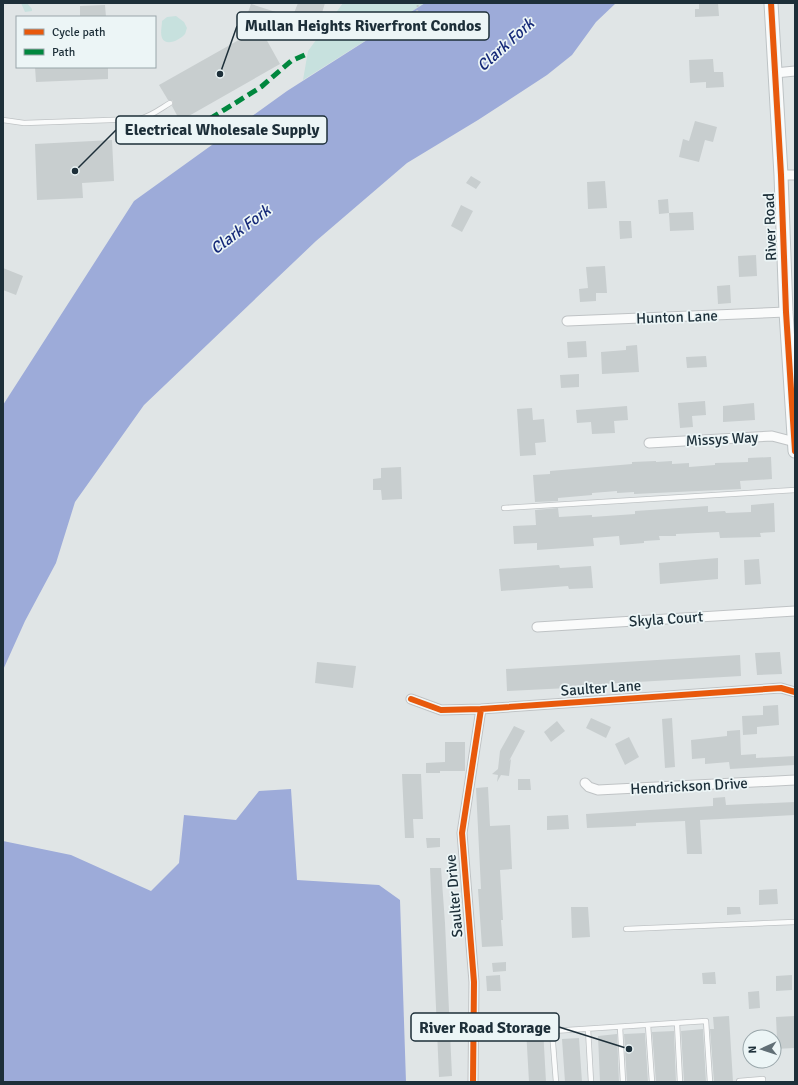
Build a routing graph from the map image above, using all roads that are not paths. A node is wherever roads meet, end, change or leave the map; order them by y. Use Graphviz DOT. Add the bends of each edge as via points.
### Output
graph roads {
  1 [pos="771,3"];
  2 [pos="795,72"];
  3 [pos="775,73"];
  4 [pos="170,103"];
  5 [pos="3,120"];
  6 [pos="781,175"];
  7 [pos="795,175"];
  8 [pos="786,312"];
  9 [pos="567,321"];
  10 [pos="795,442"];
  11 [pos="649,443"];
  12 [pos="795,451"];
  13 [pos="795,490"];
  14 [pos="504,508"];
  15 [pos="795,611"];
  16 [pos="537,627"];
  17 [pos="795,692"];
  18 [pos="411,699"];
  19 [pos="481,709"];
  20 [pos="795,780"];
  21 [pos="585,783"];
  22 [pos="795,922"];
  23 [pos="626,929"];
  24 [pos="677,1023"];
  25 [pos="648,1025"];
  26 [pos="620,1027"];
  27 [pos="588,1029"];
  28 [pos="473,1082"];
  29 [pos="556,1082"];
  30 [pos="591,1082"];
  31 [pos="623,1082"];
  32 [pos="652,1082"];
  33 [pos="680,1082"];
  34 [pos="710,1082"];
  35 [pos="739,1082"];
  36 [pos="763,1082"];
  1 -- 3 [label="street, River Road"];
  2 -- 3 [label="street"];
  3 -- 6 [label="street, River Road"];
  4 -- 5 [label="lane" via="155,113 139,119 24,123"];
  6 -- 7 [label="street"];
  6 -- 8 [label="street, River Road"];
  8 -- 9 [label="street, Hunton Lane"];
  8 -- 10 [label="street, River Road"];
  10 -- 11 [label="street, Missys Way" via="772,436"];
  10 -- 12 [label="street, River Road"];
  13 -- 14 [label="lane"];
  15 -- 16 [label="street, Skyla Court"];
  17 -- 19 [label="street, Saulter Lane" via="781,688"];
  18 -- 19 [label="street, Saulter Lane" via="441,710"];
  19 -- 28 [label="street, Saulter Drive" via="462,832 474,982"];
  20 -- 21 [label="street, Hendrickson Drive" via="598,790"];
  22 -- 23 [label="lane"];
  24 -- 25 [label="lane"];
  24 -- 33 [label="lane"];
  24 -- 34 [label="lane" via="706,1021"];
  25 -- 26 [label="lane"];
  25 -- 32 [label="lane"];
  26 -- 27 [label="lane"];
  26 -- 31 [label="lane"];
  27 -- 29 [label="lane" via="552,1031"];
  27 -- 30 [label="lane"];
  35 -- 36 [label="lane" via="763,1079"];
}
